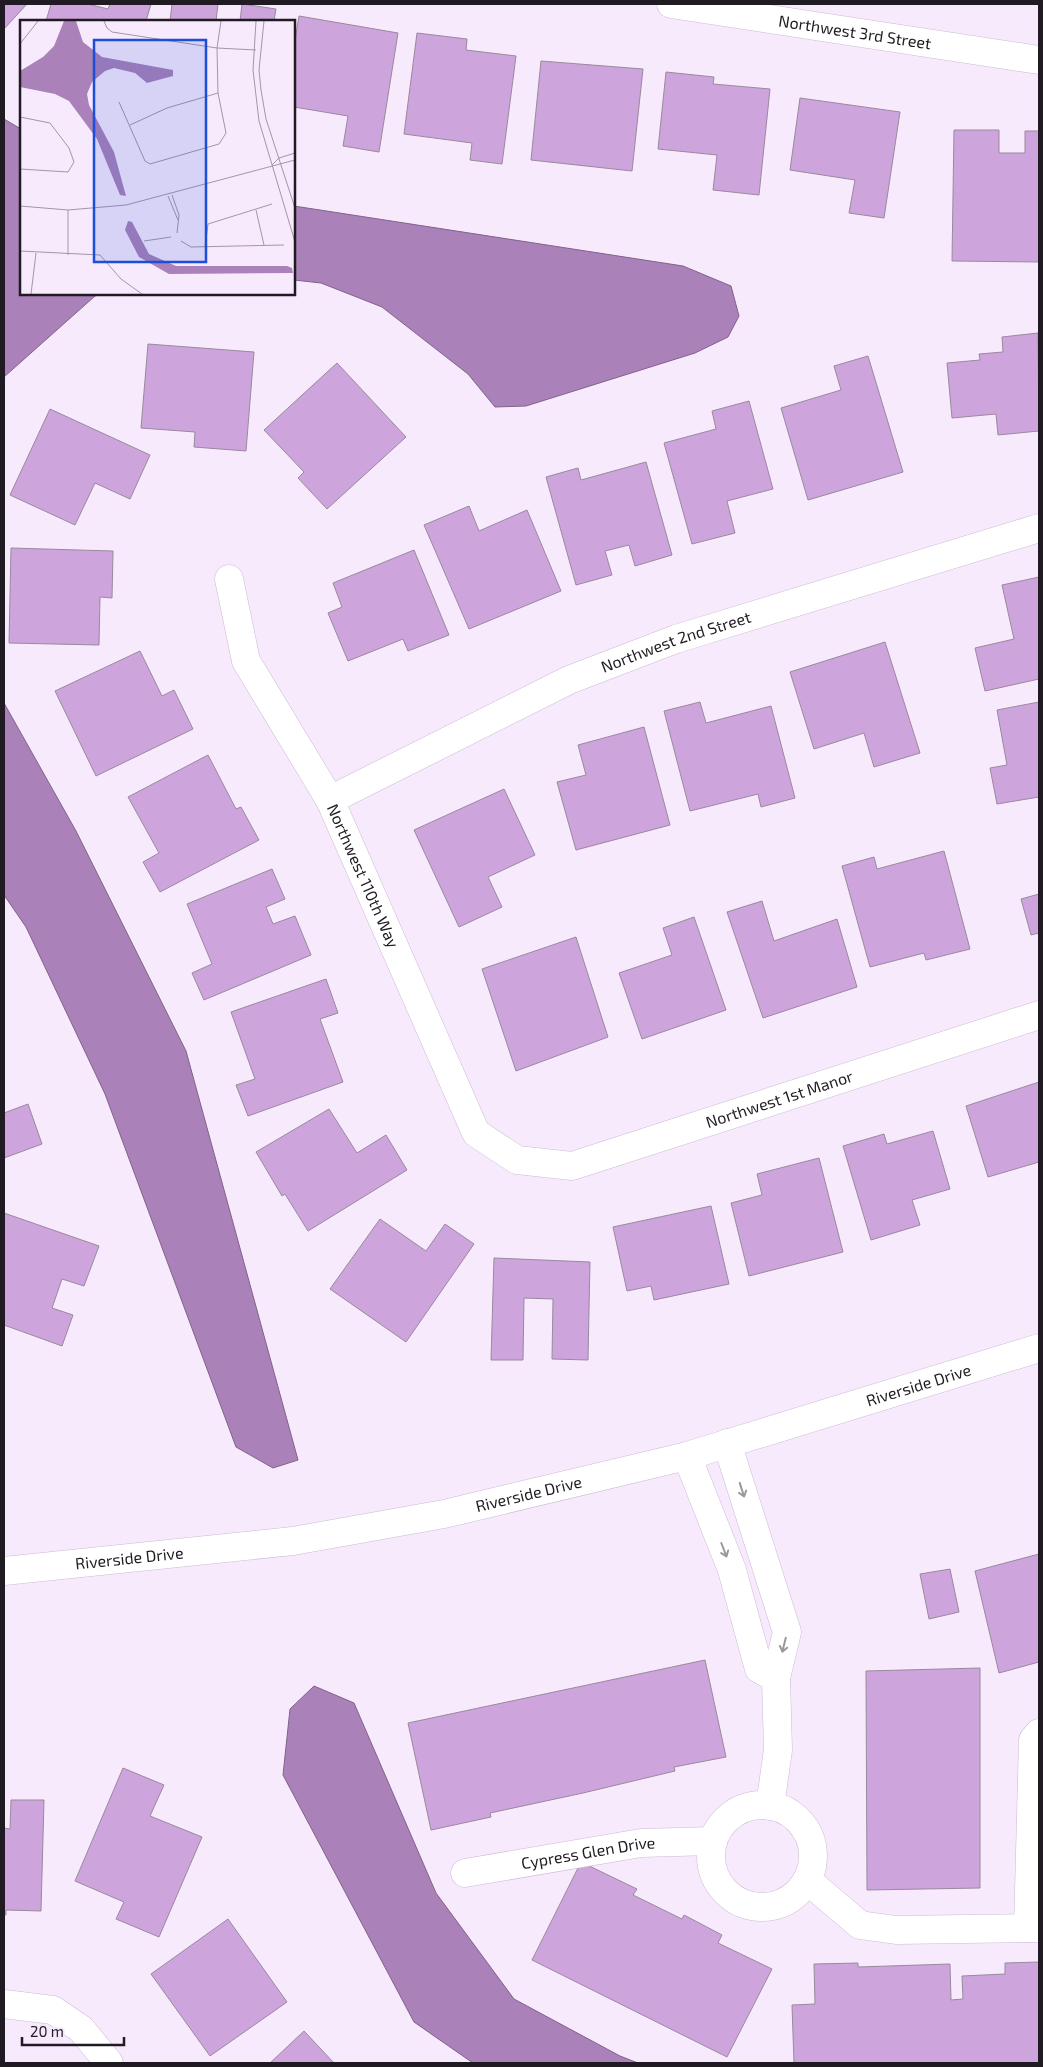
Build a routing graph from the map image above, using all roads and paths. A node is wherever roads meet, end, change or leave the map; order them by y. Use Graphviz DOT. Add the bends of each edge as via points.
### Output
graph roads {
  1 [pos="671,4"];
  2 [pos="1039,60"];
  3 [pos="1039,528"];
  4 [pos="229,578"];
  5 [pos="330,800"];
  6 [pos="1039,1015"];
  7 [pos="517,1160"];
  8 [pos="1039,1348"];
  9 [pos="727,1443"];
  10 [pos="687,1456"];
  11 [pos="4,1571"];
  12 [pos="776,1678"];
  13 [pos="1039,1733"];
  14 [pos="770,1806"];
  15 [pos="713,1840"];
  16 [pos="465,1873"];
  17 [pos="807,1880"];
  18 [pos="1034,1928"];
  19 [pos="4,2004"];
  20 [pos="109,2063"];
  1 -- 2 [label="street, Northwest 3rd Street"];
  3 -- 5 [label="street, Northwest 2nd Street" via="676,639 570,680"];
  4 -- 5 [label="street, Northwest 110th Way" via="246,661"];
  5 -- 7 [label="street, Northwest 110th Way" via="476,1133"];
  6 -- 7 [label="street, Northwest 1st Manor" via="572,1166"];
  8 -- 9 [label="street, Riverside Drive"];
  9 -- 10 [label="street, Riverside Drive"];
  9 -- 12 [label="street, one-way" via="787,1632"];
  10 -- 11 [label="street, Riverside Drive" via="444,1514 293,1542"];
  10 -- 12 [label="street, one-way" via="732,1570 759,1669"];
  12 -- 14 [label="street" via="778,1750"];
  13 -- 18 [label="street" via="1033,1740"];
  14 -- 15 [label="street" via="755,1806 735,1813 719,1828"];
  14 -- 17 [label="street" via="785,1811 807,1833 812,1848 812,1864"];
  15 -- 16 [label="street, Cypress Glen Drive" via="641,1843"];
  15 -- 17 [label="street" via="710,1857 713,1874 734,1900 767,1908 783,1903"];
  17 -- 18 [label="street" via="860,1925 896,1930"];
  19 -- 20 [label="street" via="53,2010 81,2029"];
}
